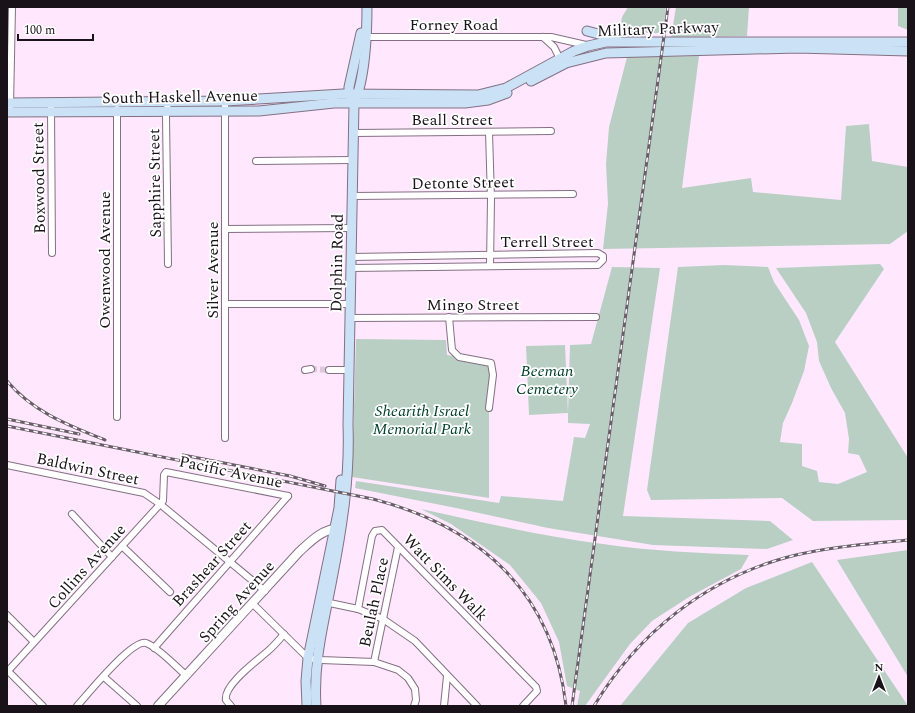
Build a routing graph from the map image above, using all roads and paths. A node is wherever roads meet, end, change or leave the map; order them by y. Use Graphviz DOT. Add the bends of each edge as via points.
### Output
graph roads {
  1 [pos="12,7"];
  2 [pos="362,7"];
  3 [pos="367,7"];
  4 [pos="587,31"];
  5 [pos="366,37"];
  6 [pos="543,37"];
  7 [pos="622,41"];
  8 [pos="908,42"];
  9 [pos="588,46"];
  10 [pos="732,46"];
  11 [pos="870,46"];
  12 [pos="908,51"];
  13 [pos="563,61"];
  14 [pos="353,97"];
  15 [pos="267,100"];
  16 [pos="225,101"];
  17 [pos="168,102"];
  18 [pos="9,108"];
  19 [pos="51,108"];
  20 [pos="117,108"];
  21 [pos="267,110"];
  22 [pos="167,112"];
  23 [pos="225,112"];
  24 [pos="489,132"];
  25 [pos="550,132"];
  26 [pos="353,133"];
  27 [pos="352,160"];
  28 [pos="256,162"];
  29 [pos="490,194"];
  30 [pos="573,194"];
  31 [pos="352,196"];
  32 [pos="351,228"];
  33 [pos="225,229"];
  34 [pos="52,253"];
  35 [pos="490,254"];
  36 [pos="350,257"];
  37 [pos="168,264"];
  38 [pos="490,266"];
  39 [pos="350,268"];
  40 [pos="225,304"];
  41 [pos="350,304"];
  42 [pos="449,317"];
  43 [pos="596,317"];
  44 [pos="350,318"];
  45 [pos="329,370"];
  46 [pos="349,370"];
  47 [pos="489,408"];
  48 [pos="118,417"];
  49 [pos="225,438"];
  50 [pos="7,465"];
  51 [pos="168,472"];
  52 [pos="288,496"];
  53 [pos="160,504"];
  54 [pos="72,514"];
  55 [pos="338,528"];
  56 [pos="122,546"];
  57 [pos="398,547"];
  58 [pos="112,557"];
  59 [pos="230,561"];
  60 [pos="265,591"];
  61 [pos="170,592"];
  62 [pos="324,601"];
  63 [pos="253,604"];
  64 [pos="358,609"];
  65 [pos="7,615"];
  66 [pos="383,619"];
  67 [pos="284,634"];
  68 [pos="34,642"];
  69 [pos="154,648"];
  70 [pos="312,658"];
  71 [pos="374,662"];
  72 [pos="7,672"];
  73 [pos="186,675"];
  74 [pos="447,676"];
  75 [pos="104,677"];
  76 [pos="162,705"];
  77 [pos="43,706"];
  78 [pos="77,706"];
  79 [pos="137,706"];
  80 [pos="231,706"];
  81 [pos="307,706"];
  82 [pos="316,706"];
  83 [pos="414,706"];
  84 [pos="444,706"];
  85 [pos="477,706"];
  86 [pos="523,706"];
  1 -- 18 [label="street"];
  2 -- 14 [label="main road, Dolphin Road"];
  3 -- 5 [label="main road, Dolphin Road"];
  4 -- 7 [label="main road"];
  5 -- 6 [label="street, Forney Road"];
  5 -- 14 [label="main road, Dolphin Road"];
  6 -- 9 [label="street, Forney Road" via="551,36"];
  6 -- 13 [label="street" via="554,47"];
  7 -- 9 [label="main road, Military Parkway"];
  7 -- 10 [label="main road, Military Parkway"];
  8 -- 11 [label="main road, Military Parkway"];
  9 -- 13 [label="main road, Military Parkway"];
  10 -- 11 [label="main road, Military Parkway"];
  10 -- 13 [label="main road, Military Parkway" via="619,52"];
  11 -- 12 [label="main road, Military Parkway"];
  13 -- 14 [label="main road, Military Parkway" via="516,90 488,100 455,103"];
  14 -- 15 [label="main road, South Haskell Avenue"];
  14 -- 21 [label="main road, South Haskell Avenue" via="321,104"];
  14 -- 26 [label="main road, Dolphin Road"];
  15 -- 16 [label="main road, South Haskell Avenue"];
  15 -- 21 [label="main road"];
  16 -- 17 [label="main road, South Haskell Avenue"];
  16 -- 23 [label="street, Silver Avenue"];
  17 -- 20 [label="main road, South Haskell Avenue"];
  17 -- 22 [label="street, Sapphire Street"];
  18 -- 19 [label="main road, South Haskell Avenue"];
  19 -- 20 [label="main road, South Haskell Avenue"];
  19 -- 34 [label="street, Boxwood Street"];
  20 -- 22 [label="main road, South Haskell Avenue"];
  20 -- 48 [label="street, Owenwood Avenue"];
  21 -- 23 [label="main road, South Haskell Avenue"];
  22 -- 23 [label="main road, South Haskell Avenue"];
  22 -- 37 [label="street, Sapphire Street"];
  23 -- 33 [label="street, Silver Avenue"];
  24 -- 25 [label="street, Beall Street"];
  24 -- 26 [label="street, Beall Street"];
  24 -- 29 [label="street"];
  26 -- 27 [label="main road, Dolphin Road"];
  27 -- 28 [label="street"];
  27 -- 31 [label="main road, Dolphin Road"];
  29 -- 30 [label="street, Detonte Street"];
  29 -- 31 [label="street, Detonte Street"];
  29 -- 35 [label="street"];
  31 -- 32 [label="main road, Dolphin Road"];
  32 -- 33 [label="street"];
  32 -- 36 [label="main road, Dolphin Road"];
  33 -- 40 [label="street, Silver Avenue"];
  35 -- 36 [label="street, Terrell Street"];
  35 -- 38 [label="street"];
  35 -- 38 [label="street, Terrell Street" via="598,253 604,260 598,265"];
  36 -- 39 [label="main road, Dolphin Road"];
  38 -- 39 [label="street, Terrell Street"];
  39 -- 41 [label="main road, Dolphin Road"];
  40 -- 41 [label="street"];
  40 -- 49 [label="street, Silver Avenue"];
  41 -- 44 [label="main road, Dolphin Road"];
  42 -- 43 [label="street, Mingo Street"];
  42 -- 44 [label="street, Mingo Street"];
  42 -- 47 [label="street" via="452,350 459,356 491,363 493,375"];
  44 -- 46 [label="main road, Dolphin Road"];
  45 -- 46 [label="street"];
  46 -- 55 [label="main road, Dolphin Road" via="348,478"];
  50 -- 53 [label="street, Baldwin Street" via="141,492"];
  51 -- 52 [label="street, Pacific Avenue"];
  51 -- 53 [label="street, Collins Avenue" via="164,475 164,499"];
  52 -- 59 [label="street, Brashear Street"];
  53 -- 56 [label="street, Collins Avenue"];
  53 -- 59 [label="street, Baldwin Street"];
  54 -- 58 [label="street"];
  55 -- 60 [label="street, Spring Avenue" via="316,536"];
  55 -- 62 [label="main road, Dolphin Road"];
  56 -- 58 [label="street, Collins Avenue"];
  56 -- 61 [label="street"];
  57 -- 64 [label="street, Watt Sims Walk" via="382,530 373,533"];
  57 -- 66 [label="street, Beulah Place"];
  57 -- 86 [label="street, Watt Sims Walk" via="536,687 536,691"];
  58 -- 68 [label="street, Collins Avenue"];
  59 -- 60 [label="street, Baldwin Street"];
  59 -- 69 [label="street, Brashear Street"];
  60 -- 63 [label="street, Spring Avenue"];
  62 -- 64 [label="street"];
  62 -- 70 [label="main road, Dolphin Road"];
  63 -- 67 [label="street"];
  63 -- 73 [label="street, Spring Avenue"];
  64 -- 66 [label="street"];
  65 -- 68 [label="street"];
  66 -- 71 [label="street, Beulah Place"];
  66 -- 74 [label="street" via="415,641"];
  67 -- 70 [label="street"];
  67 -- 80 [label="street" via="268,652 256,659 227,691 226,700"];
  68 -- 72 [label="street, Collins Avenue"];
  69 -- 73 [label="street"];
  69 -- 75 [label="street" via="146,643 140,643 120,659"];
  70 -- 71 [label="street"];
  70 -- 81 [label="main road" via="306,681"];
  70 -- 82 [label="main road"];
  71 -- 83 [label="street" via="390,667 408,678 415,689"];
  72 -- 77 [label="street"];
  73 -- 76 [label="street, Spring Avenue"];
  74 -- 84 [label="street"];
  74 -- 85 [label="street"];
  75 -- 78 [label="street"];
  75 -- 79 [label="street"];
}
